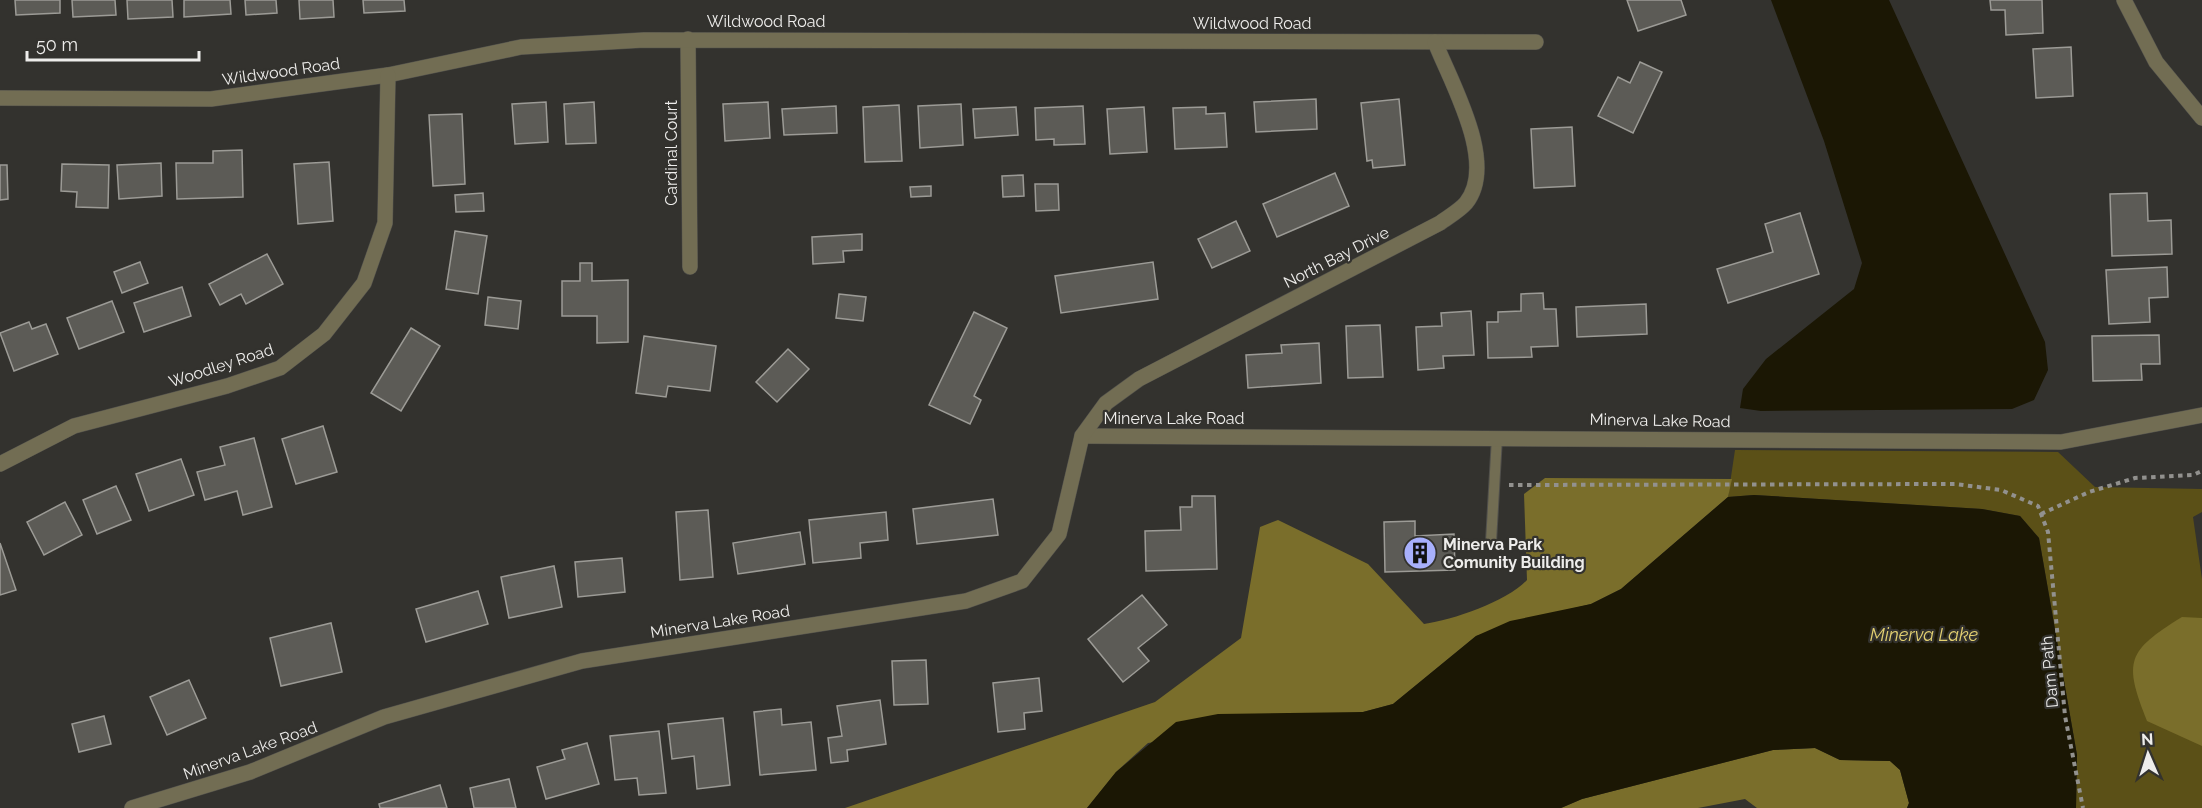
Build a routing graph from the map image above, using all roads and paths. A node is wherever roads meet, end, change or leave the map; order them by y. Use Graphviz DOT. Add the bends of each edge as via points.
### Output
graph roads {
  1 [pos="2124,0"];
  2 [pos="688,39"];
  3 [pos="1435,42"];
  4 [pos="1536,42"];
  5 [pos="388,75"];
  6 [pos="0,98"];
  7 [pos="2202,118"];
  8 [pos="690,267"];
  9 [pos="2202,415"];
  10 [pos="1082,436"];
  11 [pos="1497,437"];
  12 [pos="0,464"];
  13 [pos="2202,471"];
  14 [pos="1495,485"];
  15 [pos="2041,514"];
  16 [pos="1491,542"];
  17 [pos="132,808"];
  18 [pos="2083,808"];
  1 -- 7 [label="street" via="2156,62"];
  2 -- 3 [label="street, Wildwood Road"];
  2 -- 5 [label="street, Wildwood Road" via="521,47"];
  2 -- 8 [label="street, Cardinal Court"];
  3 -- 4 [label="street, Wildwood Road"];
  3 -- 10 [label="street, North Bay Drive" via="1474,140 1479,172 1466,203 1440,224 1139,379 1106,403"];
  5 -- 6 [label="street, Wildwood Road" via="211,99"];
  5 -- 12 [label="street, Woodley Road" via="385,223 364,283 324,334 280,368 74,426"];
  9 -- 11 [label="street, Minerva Lake Road" via="2061,442"];
  10 -- 11 [label="street, Minerva Lake Road"];
  10 -- 17 [label="street, Minerva Lake Road" via="1059,534 1022,581 966,601 582,661 384,717 250,772"];
  11 -- 14 [label="lane"];
  13 -- 15 [label="path" via="2135,478 2089,492"];
  14 -- 15 [label="path" via="1955,484 2001,490 2038,506"];
  14 -- 16 [label="lane"];
  15 -- 18 [label="path, Dam Path" via="2048,532 2065,716"];
}
